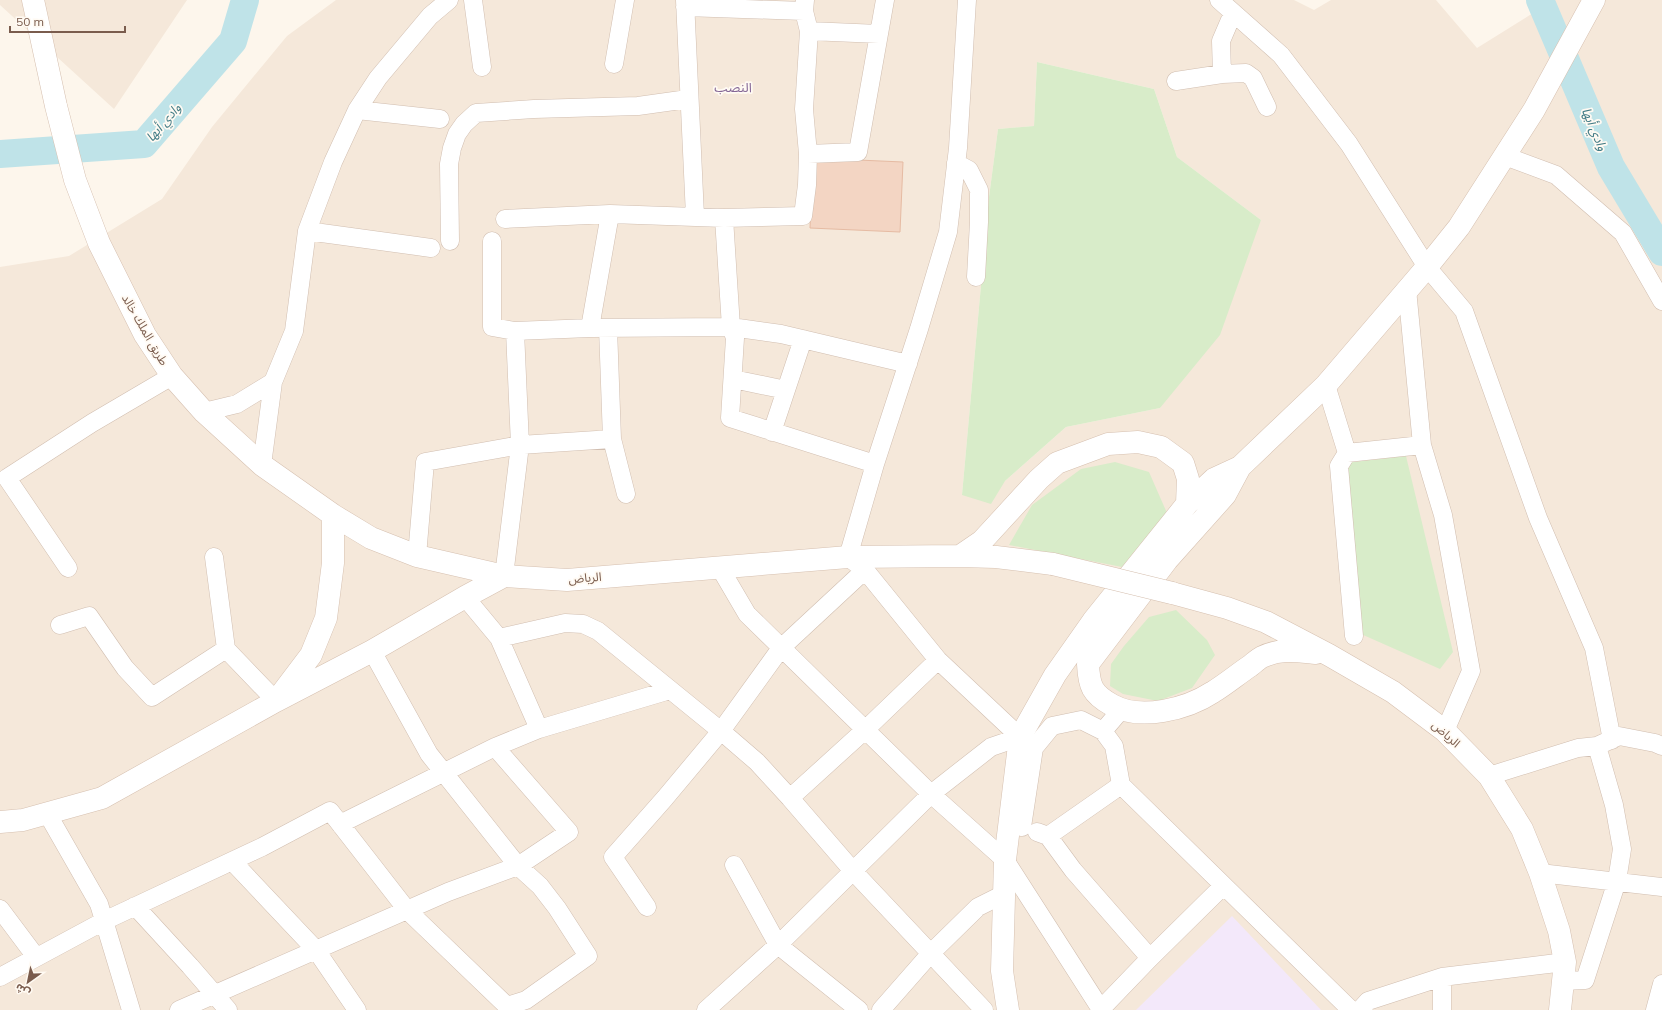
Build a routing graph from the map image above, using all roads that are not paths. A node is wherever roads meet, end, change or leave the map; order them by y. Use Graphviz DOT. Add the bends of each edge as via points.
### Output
graph roads {
  1 [pos="33,0"];
  2 [pos="449,0"];
  3 [pos="473,0"];
  4 [pos="625,0"];
  5 [pos="885,0"];
  6 [pos="967,0"];
  7 [pos="1219,0"];
  8 [pos="1594,0"];
  9 [pos="685,4"];
  10 [pos="804,5"];
  11 [pos="1234,13"];
  12 [pos="809,31"];
  13 [pos="879,34"];
  14 [pos="614,64"];
  15 [pos="482,67"];
  16 [pos="1222,74"];
  17 [pos="1176,81"];
  18 [pos="688,99"];
  19 [pos="1267,107"];
  20 [pos="358,110"];
  21 [pos="440,119"];
  22 [pos="808,154"];
  23 [pos="1505,156"];
  24 [pos="956,163"];
  25 [pos="610,214"];
  26 [pos="695,216"];
  27 [pos="724,218"];
  28 [pos="505,219"];
  29 [pos="307,231"];
  30 [pos="450,241"];
  31 [pos="492,241"];
  32 [pos="431,248"];
  33 [pos="1427,267"];
  34 [pos="976,277"];
  35 [pos="1407,289"];
  36 [pos="1662,301"];
  37 [pos="731,327"];
  38 [pos="590,328"];
  39 [pos="608,328"];
  40 [pos="515,331"];
  41 [pos="803,339"];
  42 [pos="908,364"];
  43 [pos="172,376"];
  44 [pos="732,379"];
  45 [pos="273,382"];
  46 [pos="1326,385"];
  47 [pos="786,390"];
  48 [pos="204,412"];
  49 [pos="772,432"];
  50 [pos="612,439"];
  51 [pos="520,445"];
  52 [pos="1422,445"];
  53 [pos="1347,453"];
  54 [pos="875,464"];
  55 [pos="262,465"];
  56 [pos="1240,467"];
  57 [pos="626,494"];
  58 [pos="1187,504"];
  59 [pos="333,515"];
  60 [pos="417,556"];
  61 [pos="960,556"];
  62 [pos="214,557"];
  63 [pos="848,557"];
  64 [pos="68,568"];
  65 [pos="720,568"];
  66 [pos="865,570"];
  67 [pos="504,576"];
  68 [pos="465,597"];
  69 [pos="60,625"];
  70 [pos="1354,636"];
  71 [pos="499,638"];
  72 [pos="781,648"];
  73 [pos="226,649"];
  74 [pos="372,651"];
  75 [pos="1329,655"];
  76 [pos="938,660"];
  77 [pos="670,690"];
  78 [pos="276,701"];
  79 [pos="1121,710"];
  80 [pos="539,729"];
  81 [pos="866,729"];
  82 [pos="721,731"];
  83 [pos="1103,731"];
  84 [pos="1445,731"];
  85 [pos="1020,737"];
  86 [pos="1604,743"];
  87 [pos="1662,746"];
  88 [pos="495,747"];
  89 [pos="444,773"];
  90 [pos="1489,776"];
  91 [pos="1121,785"];
  92 [pos="931,794"];
  93 [pos="790,798"];
  94 [pos="47,812"];
  95 [pos="0,822"];
  96 [pos="340,824"];
  97 [pos="1015,829"];
  98 [pos="1048,836"];
  99 [pos="1005,860"];
  100 [pos="232,861"];
  101 [pos="734,865"];
  102 [pos="518,866"];
  103 [pos="853,871"];
  104 [pos="1540,873"];
  105 [pos="1617,880"];
  106 [pos="1223,886"];
  107 [pos="1662,887"];
  108 [pos="1004,894"];
  109 [pos="135,906"];
  110 [pos="648,907"];
  111 [pos="0,909"];
  112 [pos="408,910"];
  113 [pos="104,921"];
  114 [pos="778,945"];
  115 [pos="316,950"];
  116 [pos="931,954"];
  117 [pos="36,957"];
  118 [pos="1150,958"];
  119 [pos="1564,972"];
  120 [pos="0,977"];
  121 [pos="1442,977"];
  122 [pos="1662,984"];
  123 [pos="214,995"];
  124 [pos="717,1006"];
  125 [pos="1100,1009"];
  126 [pos="131,1010"];
  127 [pos="179,1010"];
  128 [pos="228,1010"];
  129 [pos="358,1010"];
  130 [pos="859,1010"];
  131 [pos="881,1010"];
  132 [pos="984,1010"];
  133 [pos="1008,1010"];
  134 [pos="1351,1010"];
  135 [pos="1360,1010"];
  136 [pos="1442,1010"];
  137 [pos="1560,1010"];
  138 [pos="1655,1010"];
  1 -- 43 [label="street, طريق الملك خالد" via="75,180 99,243 145,336"];
  2 -- 20 [label="street" via="430,16 378,78"];
  3 -- 15 [label="street"];
  4 -- 14 [label="street"];
  5 -- 13 [label="street"];
  6 -- 24 [label="street"];
  7 -- 11 [label="street"];
  8 -- 23 [label="street" via="1534,110"];
  9 -- 10 [label="street"];
  9 -- 18 [label="street"];
  10 -- 12 [label="street"];
  11 -- 16 [label="street" via="1221,41"];
  11 -- 33 [label="street" via="1281,55 1349,144"];
  12 -- 13 [label="street"];
  12 -- 22 [label="street" via="804,109"];
  13 -- 22 [label="street" via="858,152"];
  16 -- 17 [label="street"];
  16 -- 19 [label="street" via="1246,74 1252,78"];
  18 -- 26 [label="street"];
  18 -- 30 [label="street" via="638,106 476,113 457,134 452,148 449,164"];
  20 -- 21 [label="street"];
  20 -- 29 [label="street" via="333,162"];
  22 -- 27 [label="street" via="803,216"];
  23 -- 33 [label="street" via="1459,227"];
  23 -- 36 [label="street" via="1556,175 1624,234"];
  24 -- 34 [label="street" via="969,170 979,190"];
  24 -- 42 [label="street" via="948,232"];
  25 -- 26 [label="street"];
  25 -- 28 [label="street"];
  25 -- 38 [label="street"];
  26 -- 27 [label="street"];
  27 -- 37 [label="street"];
  29 -- 32 [label="street"];
  29 -- 45 [label="street" via="294,331"];
  31 -- 40 [label="street" via="492,327"];
  33 -- 35 [label="street"];
  33 -- 86 [label="street" via="1464,311 1538,518 1594,648"];
  35 -- 46 [label="street"];
  35 -- 52 [label="street"];
  37 -- 39 [label="street"];
  37 -- 41 [label="street"];
  37 -- 44 [label="street" via="735,338"];
  38 -- 39 [label="street"];
  38 -- 40 [label="street"];
  39 -- 50 [label="street"];
  40 -- 51 [label="street"];
  41 -- 42 [label="street"];
  41 -- 47 [label="street"];
  42 -- 54 [label="street"];
  43 -- 48 [label="street, طريق الملك خالد"];
  43 -- 64 [label="street" via="92,423 7,478"];
  44 -- 47 [label="street"];
  44 -- 49 [label="street" via="730,418"];
  45 -- 48 [label="street" via="237,404"];
  45 -- 55 [label="street"];
  46 -- 53 [label="street"];
  46 -- 56 [label="street"];
  47 -- 49 [label="street"];
  48 -- 55 [label="street, طريق الملك خالد"];
  49 -- 54 [label="street"];
  50 -- 51 [label="street"];
  50 -- 57 [label="street"];
  51 -- 60 [label="street" via="425,462"];
  51 -- 67 [label="street"];
  52 -- 53 [label="street"];
  52 -- 84 [label="street" via="1443,515 1471,671"];
  53 -- 70 [label="street" via="1339,466"];
  54 -- 63 [label="street"];
  55 -- 59 [label="street, طريق الملك خالد"];
  56 -- 58 [label="street" via="1214,478"];
  56 -- 79 [label="street" via="1225,494 1167,560 1088,664 1089,681 1099,698"];
  58 -- 61 [label="street" via="1188,479 1184,463 1160,447 1138,442 1108,444 1057,463 982,541"];
  58 -- 85 [label="street" via="1093,621 1055,675"];
  59 -- 60 [label="street, الرياض" via="371,538"];
  59 -- 78 [label="street" via="333,563 326,618 310,656"];
  60 -- 67 [label="street, الرياض"];
  61 -- 63 [label="street, الرياض"];
  61 -- 75 [label="street, الرياض, bridge" via="996,557 1053,564 1172,593 1266,622"];
  62 -- 73 [label="street"];
  63 -- 65 [label="street, الرياض"];
  63 -- 66 [label="street"];
  65 -- 67 [label="street, الرياض" via="567,580"];
  65 -- 72 [label="street" via="747,614"];
  66 -- 72 [label="street"];
  66 -- 76 [label="street"];
  67 -- 68 [label="street"];
  68 -- 71 [label="street"];
  68 -- 74 [label="street"];
  69 -- 73 [label="street" via="89,616 125,668 152,697"];
  71 -- 77 [label="street" via="565,623 583,624 598,631"];
  71 -- 80 [label="street"];
  72 -- 81 [label="street"];
  72 -- 82 [label="street"];
  73 -- 78 [label="street"];
  74 -- 78 [label="street"];
  74 -- 89 [label="street" via="429,754"];
  75 -- 79 [label="street" via="1289,650 1262,657 1212,693 1185,706 1156,712 1136,713"];
  75 -- 84 [label="street, الرياض" via="1393,692"];
  76 -- 81 [label="street"];
  76 -- 85 [label="street"];
  77 -- 80 [label="street"];
  77 -- 82 [label="street"];
  78 -- 94 [label="street" via="102,798"];
  79 -- 83 [label="street"];
  80 -- 88 [label="street"];
  81 -- 92 [label="street"];
  81 -- 93 [label="street"];
  82 -- 93 [label="street" via="757,762"];
  82 -- 110 [label="street" via="613,857"];
  83 -- 91 [label="street" via="1114,746"];
  83 -- 97 [label="street" via="1081,720 1052,726 1034,748"];
  84 -- 90 [label="street, الرياض"];
  85 -- 92 [label="street" via="991,747"];
  85 -- 97 [label="street"];
  86 -- 87 [label="street" via="1620,736"];
  86 -- 90 [label="street" via="1578,748"];
  86 -- 105 [label="street" via="1622,849"];
  88 -- 89 [label="street"];
  88 -- 102 [label="street" via="569,832"];
  89 -- 96 [label="street"];
  89 -- 102 [label="street"];
  90 -- 104 [label="street, الرياض" via="1522,829"];
  91 -- 98 [label="street"];
  91 -- 106 [label="street"];
  92 -- 99 [label="street"];
  92 -- 103 [label="street"];
  93 -- 103 [label="street"];
  94 -- 95 [label="street" via="23,820"];
  94 -- 113 [label="street" via="99,904"];
  96 -- 100 [label="street" via="330,811"];
  96 -- 112 [label="street"];
  97 -- 98 [label="street"];
  97 -- 99 [label="street"];
  98 -- 118 [label="street" via="1073,870"];
  99 -- 108 [label="street"];
  99 -- 125 [label="street"];
  100 -- 109 [label="street"];
  100 -- 115 [label="street"];
  101 -- 114 [label="street"];
  102 -- 112 [label="street"];
  102 -- 112 [label="street" via="540,886 588,956 526,1000 507,1006"];
  103 -- 114 [label="street"];
  103 -- 116 [label="street"];
  104 -- 105 [label="street"];
  104 -- 119 [label="street, الرياض" via="1559,931"];
  105 -- 107 [label="street"];
  105 -- 119 [label="street" via="1585,980"];
  106 -- 118 [label="street"];
  106 -- 134 [label="street"];
  108 -- 116 [label="street" via="978,908"];
  108 -- 133 [label="street" via="1002,971"];
  109 -- 113 [label="street"];
  109 -- 123 [label="street"];
  111 -- 117 [label="street"];
  112 -- 115 [label="street"];
  113 -- 117 [label="street"];
  113 -- 126 [label="street"];
  114 -- 124 [label="street"];
  114 -- 130 [label="street"];
  115 -- 123 [label="street"];
  115 -- 129 [label="street"];
  116 -- 131 [label="street"];
  116 -- 132 [label="street"];
  117 -- 120 [label="street"];
  118 -- 125 [label="street"];
  119 -- 121 [label="street"];
  119 -- 137 [label="street, الرياض"];
  121 -- 135 [label="street" via="1368,1001"];
  121 -- 136 [label="street"];
  122 -- 138 [label="street"];
  123 -- 127 [label="street"];
  123 -- 128 [label="street"];
}
